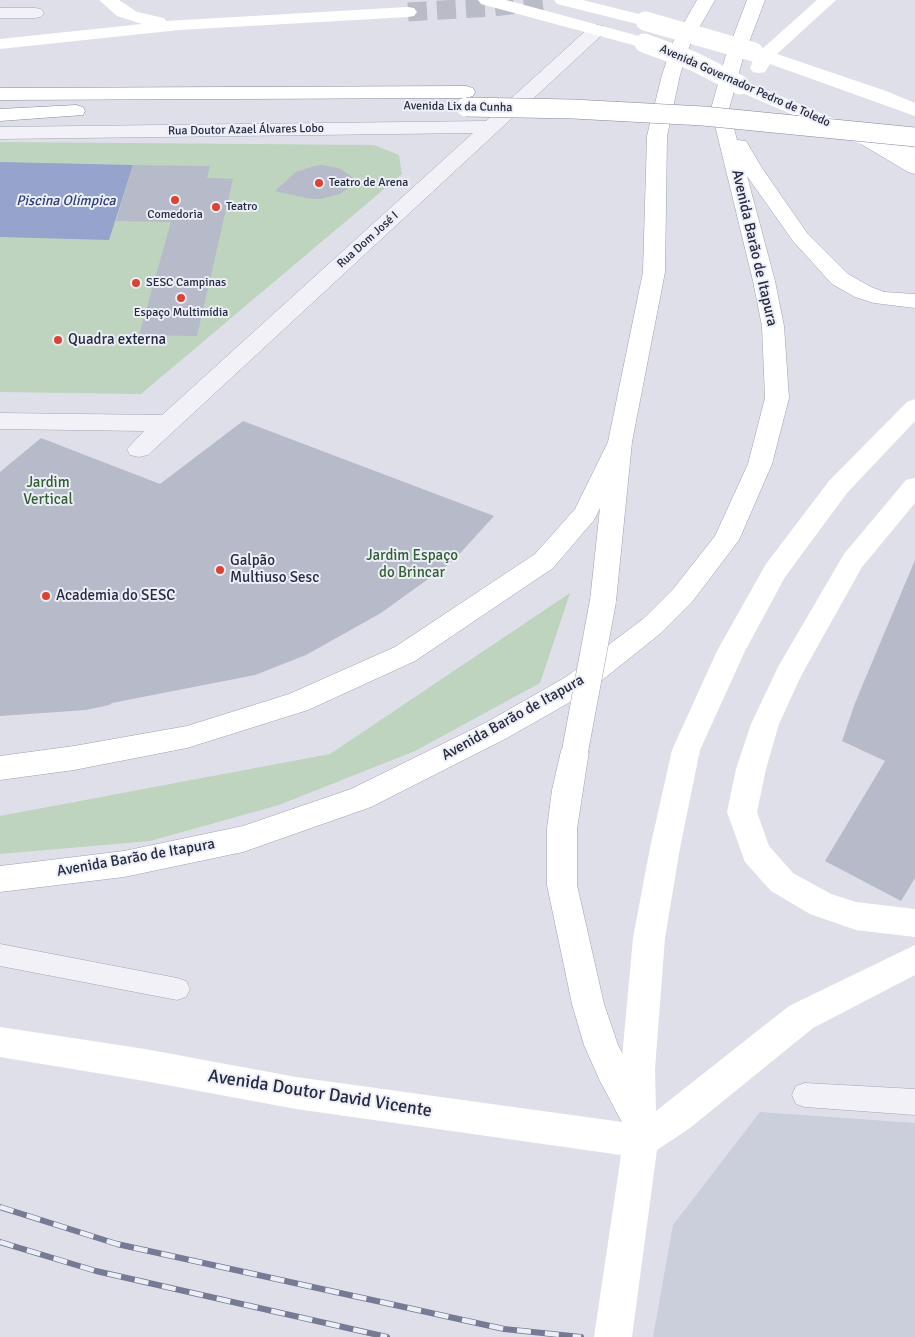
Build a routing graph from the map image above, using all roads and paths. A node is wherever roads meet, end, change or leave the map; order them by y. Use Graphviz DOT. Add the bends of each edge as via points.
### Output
graph roads {
  1 [pos="488,0"];
  2 [pos="563,0"];
  3 [pos="706,0"];
  4 [pos="756,0"];
  5 [pos="827,0"];
  6 [pos="98,6"];
  7 [pos="408,12"];
  8 [pos="0,13"];
  9 [pos="35,13"];
  10 [pos="179,25"];
  11 [pos="597,30"];
  12 [pos="85,34"];
  13 [pos="0,44"];
  14 [pos="760,53"];
  15 [pos="747,88"];
  16 [pos="0,94"];
  17 [pos="466,99"];
  18 [pos="162,107"];
  19 [pos="0,108"];
  20 [pos="720,109"];
  21 [pos="915,110"];
  22 [pos="0,115"];
  23 [pos="915,120"];
  24 [pos="492,127"];
  25 [pos="0,133"];
  26 [pos="915,138"];
  27 [pos="868,140"];
  28 [pos="915,154"];
  29 [pos="915,168"];
  30 [pos="915,301"];
  31 [pos="915,407"];
  32 [pos="0,422"];
  33 [pos="167,423"];
  34 [pos="620,442"];
  35 [pos="139,449"];
  36 [pos="915,486"];
  37 [pos="0,768"];
  38 [pos="0,879"];
  39 [pos="915,923"];
  40 [pos="0,955"];
  41 [pos="915,958"];
  42 [pos="177,989"];
  43 [pos="0,1042"];
  44 [pos="805,1095"];
  45 [pos="915,1102"];
  46 [pos="639,1129"];
  47 [pos="613,1337"];
  1 -- 11 [label="main road, Avenida Governador Pedro de Toledo"];
  2 -- 14 [label="main road, Avenida Governador Pedro de Toledo, bridge"];
  3 -- 34 [label="main road" via="682,42 657,136 654,272"];
  4 -- 20 [label="main road, Avenida Barão de Itapura" via="734,58"];
  5 -- 14 [label="main road"];
  6 -- 10 [label="main road" via="145,20"];
  6 -- 12 [label="main road"];
  7 -- 10 [label="main road"];
  8 -- 9 [label="street"];
  10 -- 12 [label="main road"];
  11 -- 15 [label="main road, Avenida Governador Pedro de Toledo, bridge" via="693,61"];
  11 -- 24 [label="street, Rua Dom José I"];
  12 -- 13 [label="main road"];
  14 -- 15 [label="main road" via="758,69"];
  14 -- 21 [label="main road, Avenida Governador Pedro de Toledo"];
  15 -- 27 [label="main road, Avenida Governador Pedro de Toledo"];
  16 -- 17 [label="main road, Avenida Lix da Cunha"];
  17 -- 18 [label="main road, Avenida Lix da Cunha"];
  17 -- 23 [label="main road, Avenida Lix da Cunha" via="586,95 711,101"];
  17 -- 26 [label="main road, Avenida Lix da Cunha, bridge" via="703,116"];
  18 -- 19 [label="main road, Avenida Lix da Cunha"];
  18 -- 22 [label="main road"];
  20 -- 30 [label="main road" via="752,169 816,256 840,279 862,292 892,300"];
  20 -- 38 [label="main road, Avenida Barão de Itapura" via="764,281 772,326 777,398 760,464 726,540 683,595 652,626 576,685 497,730 361,798 243,839 124,864"];
  24 -- 25 [label="street, Rua Doutor Azael Álvares Lobo"];
  24 -- 33 [label="street, Rua Dom José I"];
  27 -- 28 [label="main road, Avenida Governador Pedro de Toledo"];
  27 -- 29 [label="main road"];
  31 -- 46 [label="main road" via="838,487 775,571 731,651 686,750 649,938 638,1069"];
  32 -- 33 [label="street"];
  33 -- 35 [label="street, Rua Dom José I"];
  34 -- 37 [label="main road" via="585,514 544,561 405,654 298,702 187,737"];
  34 -- 46 [label="main road, bridge" via="603,601 567,790 562,829 562,885 588,1004 612,1070"];
  36 -- 39 [label="main road" via="853,561 788,674 765,724 750,769 742,812 756,853 782,882 821,904 856,916"];
  40 -- 42 [label="lane"];
  41 -- 46 [label="main road" via="801,1017 678,1116"];
  43 -- 46 [label="main road, Avenida Doutor David Vicente" via="296,1093"];
  44 -- 45 [label="lane"];
  46 -- 47 [label="main road" via="624,1270"];
}
